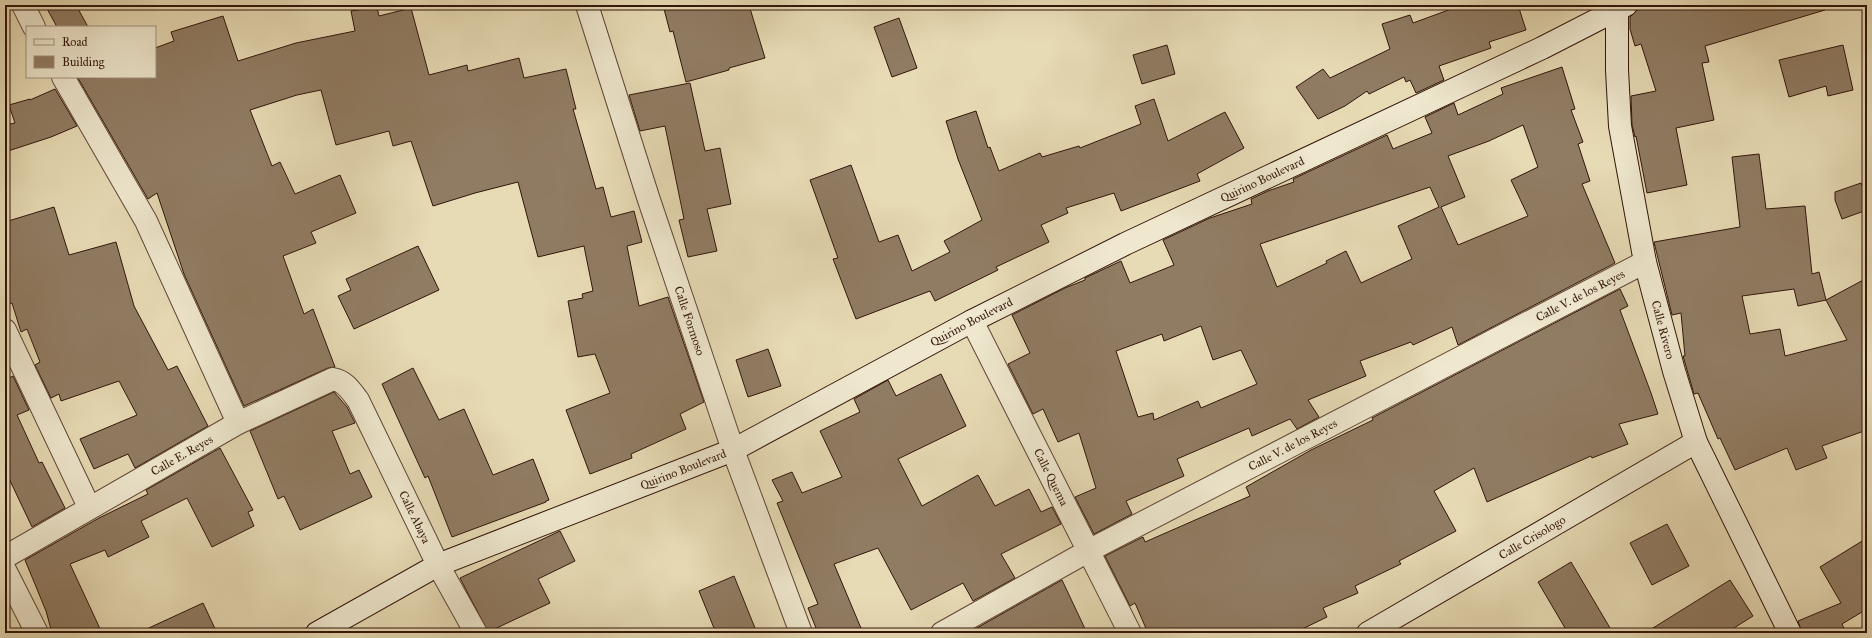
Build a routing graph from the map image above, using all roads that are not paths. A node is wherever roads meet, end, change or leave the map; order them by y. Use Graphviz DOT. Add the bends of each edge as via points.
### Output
graph roads {
  1 [pos="23,5"];
  2 [pos="587,5"];
  3 [pos="1621,7"];
  4 [pos="34,26"];
  5 [pos="64,78"];
  6 [pos="1646,262"];
  7 [pos="972,321"];
  8 [pos="5,330"];
  9 [pos="358,400"];
  10 [pos="238,423"];
  11 [pos="1696,442"];
  12 [pos="732,450"];
  13 [pos="89,507"];
  14 [pos="1090,550"];
  15 [pos="5,556"];
  16 [pos="438,565"];
  17 [pos="5,570"];
  18 [pos="37,633"];
  19 [pos="317,633"];
  20 [pos="476,633"];
  21 [pos="801,633"];
  22 [pos="942,633"];
  23 [pos="1130,633"];
  24 [pos="1368,633"];
  25 [pos="1790,633"];
  1 -- 4 [label="street"];
  2 -- 12 [label="street, Calle Formoso"];
  3 -- 6 [label="street, Calle Rivero" via="1618,70 1620,126"];
  3 -- 7 [label="street, Quirino Boulevard" via="1542,48 1125,244"];
  5 -- 10 [label="street" via="146,221"];
  6 -- 11 [label="street, Calle Rivero" via="1674,371"];
  6 -- 14 [label="street, Calle V. de los Reyes"];
  7 -- 12 [label="street, Quirino Boulevard"];
  7 -- 14 [label="street, Calle Quema"];
  8 -- 13 [label="street"];
  9 -- 10 [label="street, Calle E. Reyes" via="344,384 333,379"];
  9 -- 16 [label="street, Calle Abaya"];
  10 -- 13 [label="street, Calle E. Reyes"];
  11 -- 24 [label="street, Calle Crisologo"];
  11 -- 25 [label="street, Calle Rivero"];
  12 -- 16 [label="street, Quirino Boulevard"];
  12 -- 21 [label="street, Calle Formoso"];
  13 -- 15 [label="street, Calle E. Reyes"];
  14 -- 22 [label="street, Calle V. de los Reyes"];
  14 -- 23 [label="street, Calle Quema"];
  16 -- 19 [label="street, Quirino Boulevard"];
  16 -- 20 [label="street, Calle Abaya"];
  17 -- 18 [label="street"];
}
